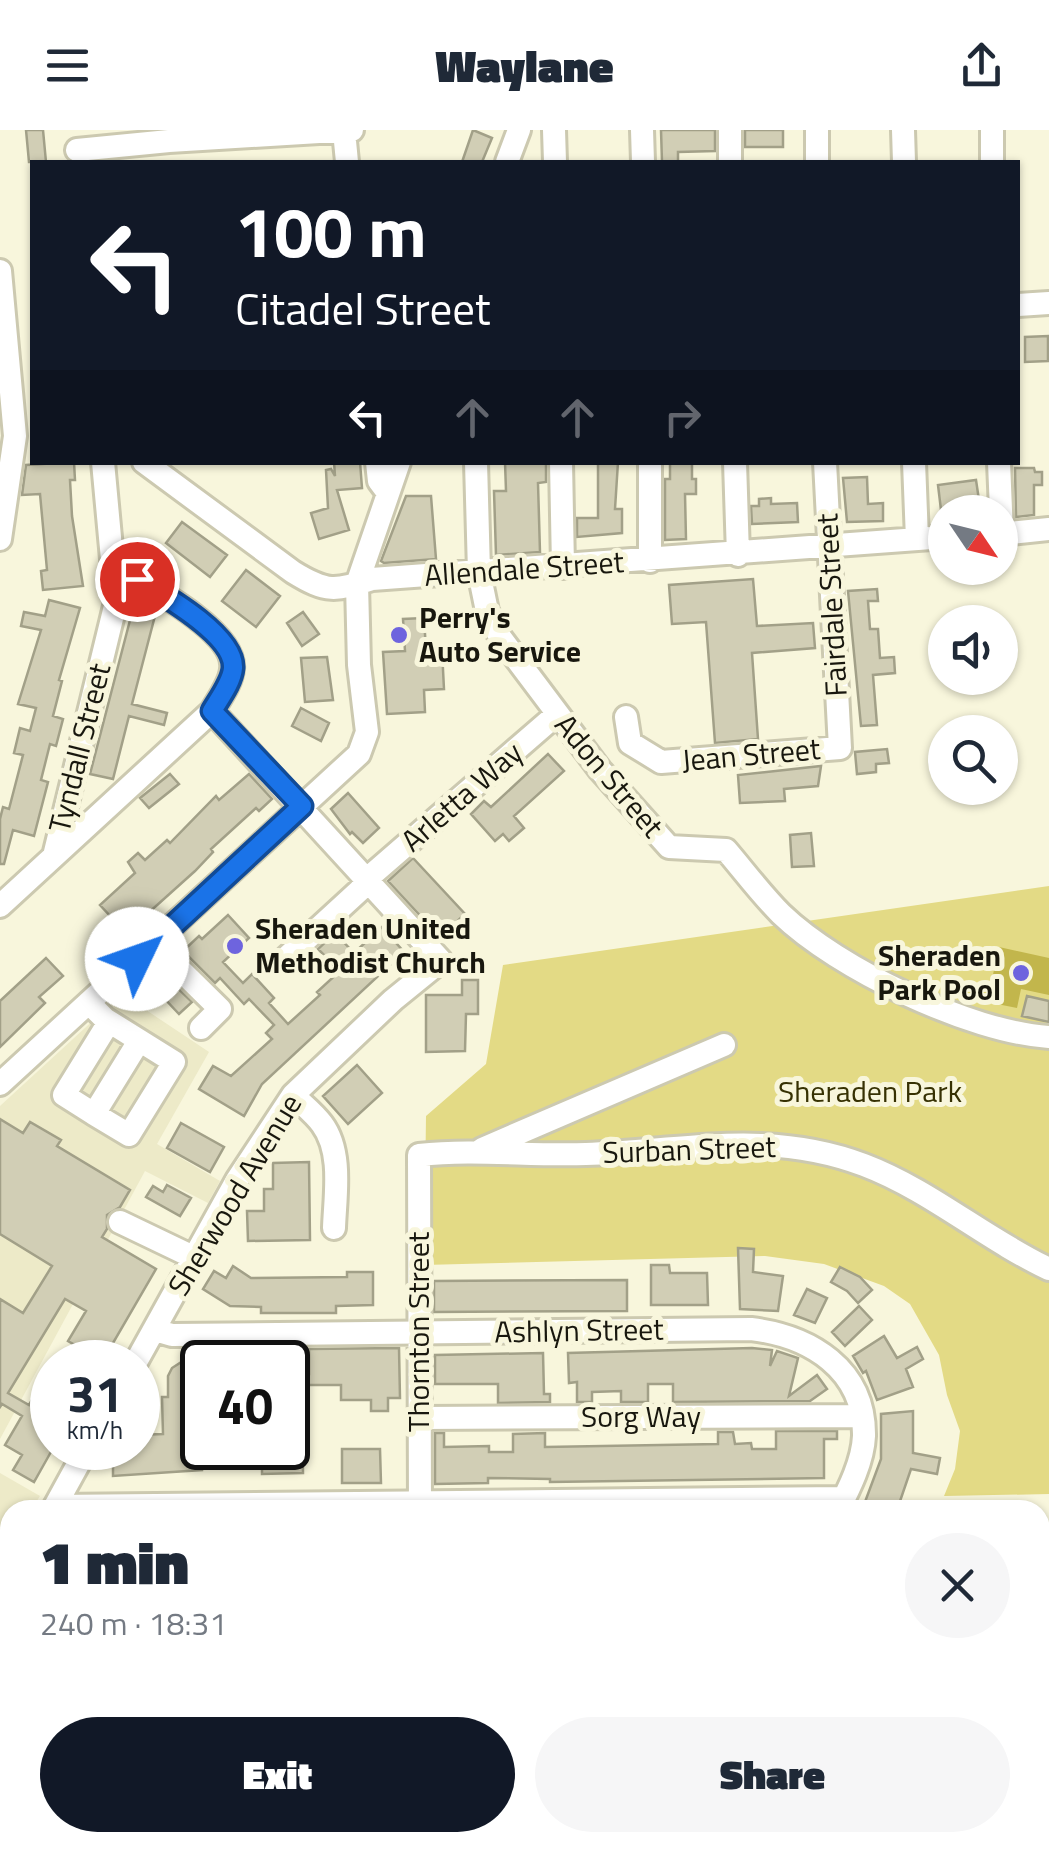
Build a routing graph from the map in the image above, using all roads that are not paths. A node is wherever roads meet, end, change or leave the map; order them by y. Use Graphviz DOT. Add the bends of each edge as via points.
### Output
graph roads {
  1 [pos="352,130"];
  2 [pos="518,130"];
  3 [pos="554,130"];
  4 [pos="642,130"];
  5 [pos="730,130"];
  6 [pos="816,130"];
  7 [pos="902,130"];
  8 [pos="992,130"];
  9 [pos="344,131"];
  10 [pos="169,144"];
  11 [pos="77,148"];
  12 [pos="347,160"];
  13 [pos="508,160"];
  14 [pos="555,160"];
  15 [pos="643,160"];
  16 [pos="730,160"];
  17 [pos="818,160"];
  18 [pos="904,160"];
  19 [pos="992,160"];
  20 [pos="0,271"];
  21 [pos="1049,303"];
  22 [pos="1020,305"];
  23 [pos="22,382"];
  24 [pos="103,465"];
  25 [pos="148,465"];
  26 [pos="377,465"];
  27 [pos="399,465"];
  28 [pos="476,465"];
  29 [pos="561,465"];
  30 [pos="650,465"];
  31 [pos="735,465"];
  32 [pos="825,465"];
  33 [pos="914,465"];
  34 [pos="1000,465"];
  35 [pos="388,493"];
  36 [pos="1000,495"];
  37 [pos="1049,529"];
  38 [pos="1018,532"];
  39 [pos="928,538"];
  40 [pos="0,539"];
  41 [pos="916,539"];
  42 [pos="827,547"];
  43 [pos="738,555"];
  44 [pos="650,561"];
  45 [pos="113,565"];
  46 [pos="563,567"];
  47 [pos="479,572"];
  48 [pos="357,584"];
  49 [pos="212,711"];
  50 [pos="556,715"];
  51 [pos="626,716"];
  52 [pos="840,748"];
  53 [pos="302,806"];
  54 [pos="54,856"];
  55 [pos="368,878"];
  56 [pos="0,906"];
  57 [pos="154,944"];
  58 [pos="287,958"];
  59 [pos="89,1003"];
  60 [pos="109,1022"];
  61 [pos="201,1028"];
  62 [pos="1049,1037"];
  63 [pos="140,1041"];
  64 [pos="724,1044"];
  65 [pos="3,1076"];
  66 [pos="293,1095"];
  67 [pos="94,1114"];
  68 [pos="474,1153"];
  69 [pos="419,1155"];
  70 [pos="120,1222"];
  71 [pos="334,1228"];
  72 [pos="192,1257"];
  73 [pos="1049,1269"];
  74 [pos="156,1330"];
  75 [pos="418,1333"];
  76 [pos="150,1340"];
  77 [pos="862,1416"];
  78 [pos="420,1418"];
  79 [pos="75,1470"];
  80 [pos="58,1500"];
  81 [pos="420,1500"];
  82 [pos="843,1500"];
  1 -- 9 [label="street"];
  2 -- 13 [label="street"];
  3 -- 14 [label="street"];
  4 -- 15 [label="street"];
  5 -- 16 [label="street"];
  6 -- 17 [label="street"];
  7 -- 18 [label="street"];
  8 -- 19 [label="street"];
  9 -- 10 [label="street"];
  9 -- 12 [label="street"];
  10 -- 11 [label="street"];
  20 -- 23 [label="street"];
  21 -- 22 [label="street"];
  23 -- 40 [label="street"];
  24 -- 45 [label="street, Tyndall Street"];
  25 -- 48 [label="street, Allendale Street" via="313,584 340,590"];
  26 -- 35 [label="street"];
  27 -- 35 [label="street"];
  28 -- 47 [label="street, Adon Street"];
  29 -- 46 [label="street"];
  30 -- 44 [label="street"];
  31 -- 43 [label="street"];
  32 -- 42 [label="street, Fairdale Street"];
  33 -- 41 [label="street"];
  34 -- 36 [label="street"];
  35 -- 48 [label="street"];
  37 -- 38 [label="street"];
  39 -- 41 [label="street, Allendale Street"];
  41 -- 42 [label="street, Allendale Street"];
  42 -- 43 [label="street, Allendale Street"];
  42 -- 52 [label="street, Fairdale Street"];
  43 -- 44 [label="street, Allendale Street"];
  44 -- 46 [label="street, Allendale Street"];
  45 -- 49 [label="street" via="208,627 230,653 233,668"];
  45 -- 54 [label="street, Tyndall Street" via="116,602"];
  46 -- 47 [label="street, Allendale Street"];
  47 -- 48 [label="street, Allendale Street"];
  47 -- 50 [label="street, Adon Street" via="500,637"];
  48 -- 53 [label="street" via="367,732 359,754"];
  49 -- 53 [label="street"];
  49 -- 54 [label="street"];
  50 -- 55 [label="street, Arletta Way"];
  50 -- 62 [label="street, Adon Street" via="670,848 726,850 782,914 819,944 905,993 966,1021"];
  51 -- 52 [label="street, Jean Street" via="630,743 661,762"];
  53 -- 55 [label="street"];
  53 -- 57 [label="street"];
  54 -- 56 [label="street"];
  55 -- 58 [label="street, Arletta Way"];
  55 -- 66 [label="street, Sherwood Avenue" via="441,960"];
  57 -- 59 [label="street"];
  57 -- 61 [label="street" via="218,1006"];
  59 -- 60 [label="street"];
  59 -- 65 [label="street"];
  60 -- 63 [label="street"];
  60 -- 67 [label="street" via="64,1096"];
  63 -- 67 [label="street"];
  63 -- 67 [label="street" via="174,1062 128,1135"];
  64 -- 68 [label="street"];
  66 -- 71 [label="street" via="329,1136"];
  66 -- 72 [label="street, Sherwood Avenue"];
  68 -- 69 [label="street, Surban Street"];
  68 -- 73 [label="street, Surban Street" via="770,1143 813,1148 882,1174"];
  69 -- 75 [label="street, Thornton Street"];
  70 -- 72 [label="street"];
  72 -- 74 [label="street, Sherwood Avenue"];
  74 -- 75 [label="street, Ashlyn Street"];
  74 -- 76 [label="street, Sherwood Avenue"];
  75 -- 77 [label="street, Ashlyn Street" via="787,1334 837,1367"];
  75 -- 78 [label="street, Thornton Street"];
  77 -- 78 [label="street, Sorg Way"];
  77 -- 82 [label="street" via="862,1451"];
  78 -- 81 [label="street, Thornton Street"];
  79 -- 80 [label="street"];
}
